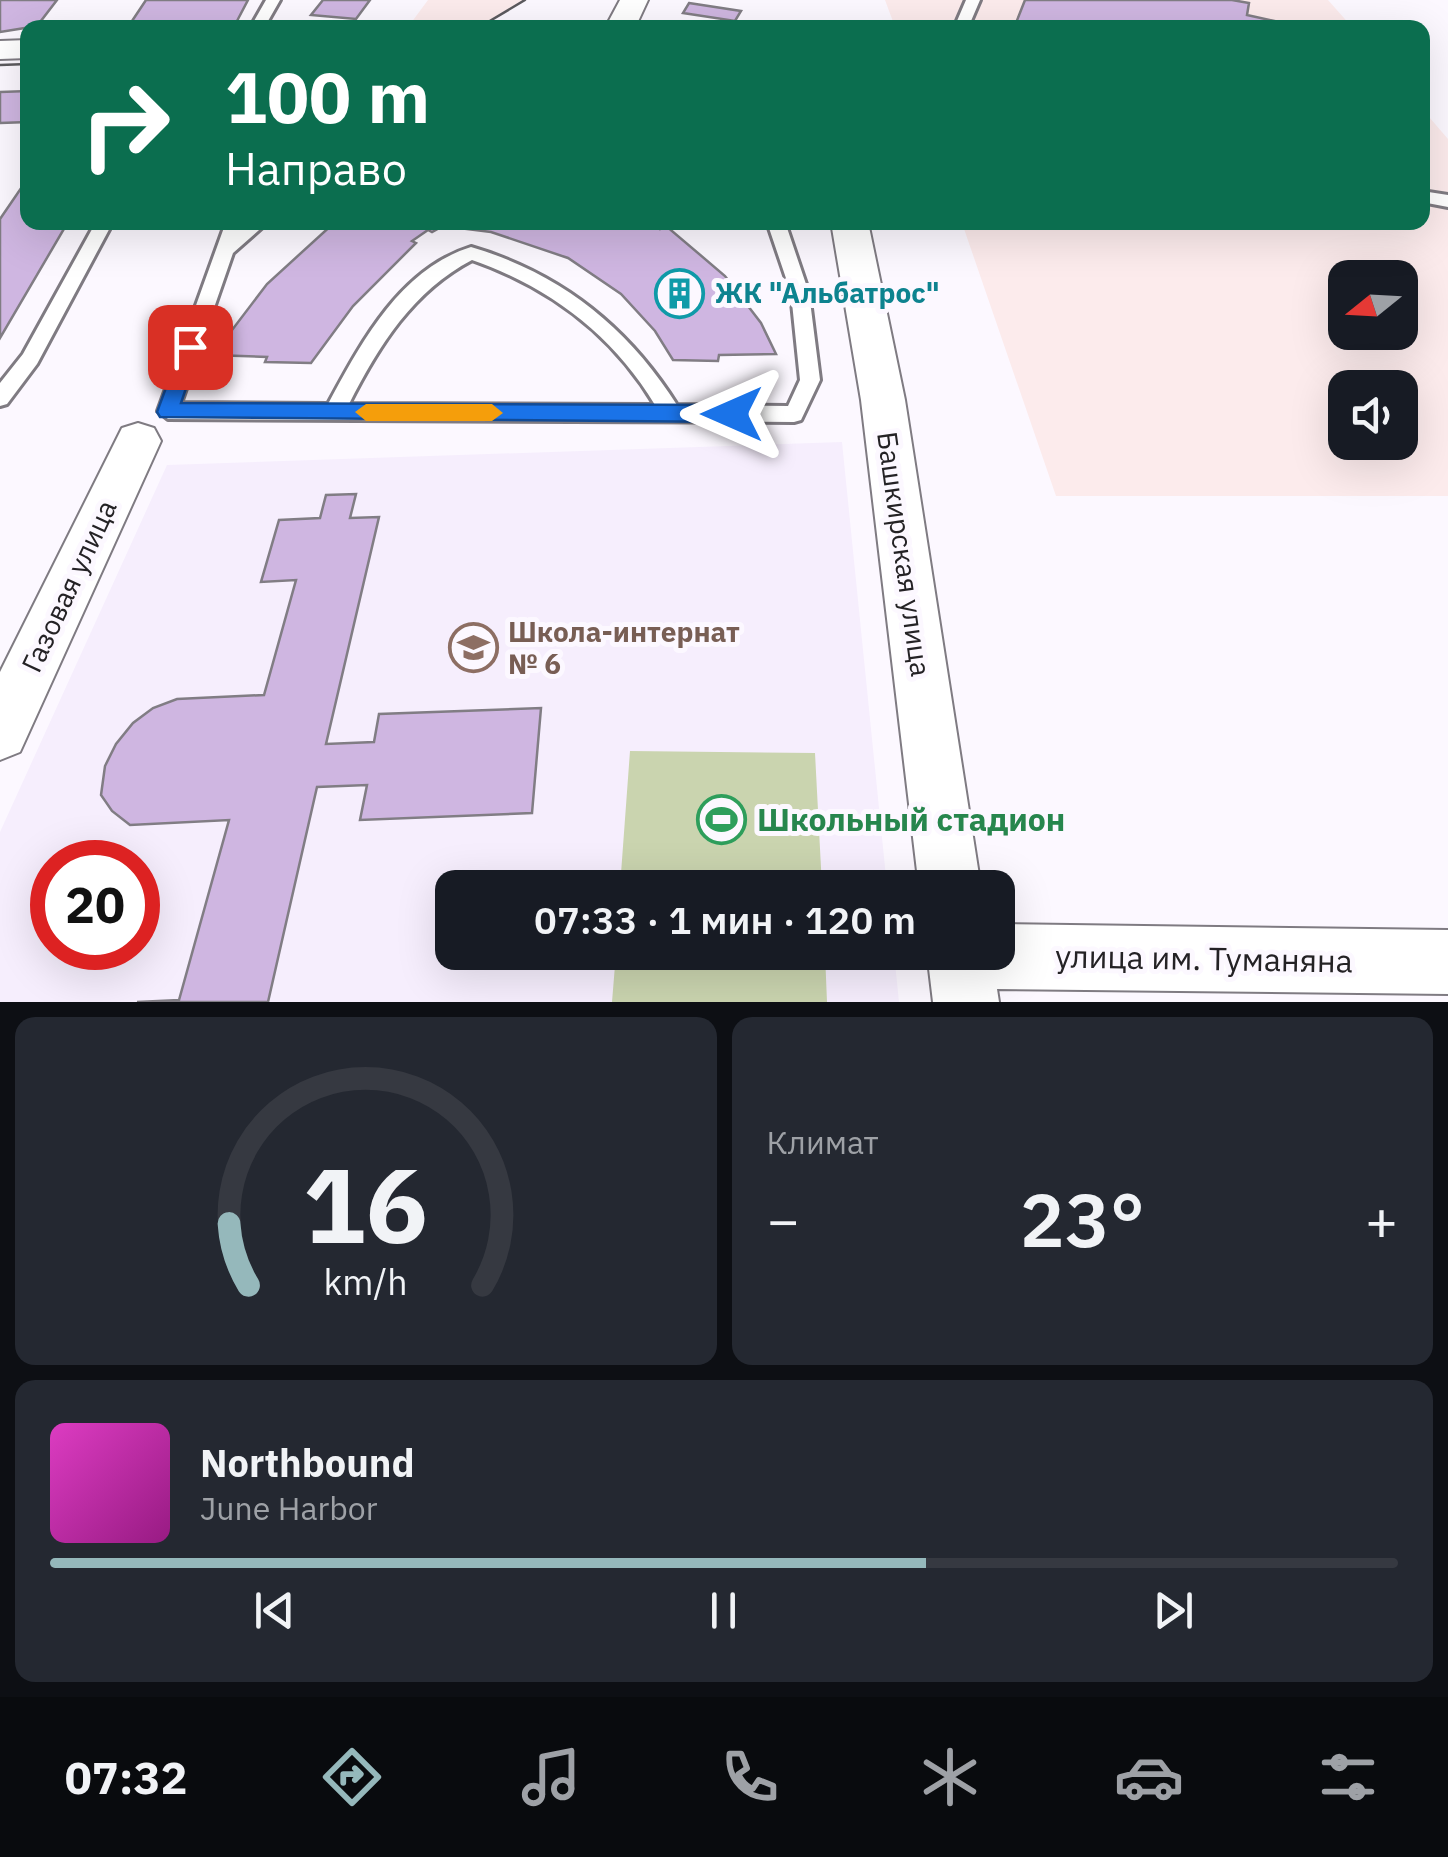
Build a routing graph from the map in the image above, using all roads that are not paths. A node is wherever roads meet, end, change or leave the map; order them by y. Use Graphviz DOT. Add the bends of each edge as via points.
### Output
graph roads {
  1 [pos="101,230"];
  2 [pos="232,230"];
  3 [pos="250,230"];
  4 [pos="779,230"];
  5 [pos="850,230"];
  6 [pos="225,251"];
  7 [pos="0,398"];
  8 [pos="334,412"];
  9 [pos="671,414"];
  10 [pos="138,441"];
  11 [pos="0,732"];
  12 [pos="948,870"];
  13 [pos="1448,962"];
  14 [pos="1015,969"];
  1 -- 7 [label="lane" via="30,359"];
  2 -- 6 [label="lane"];
  3 -- 6 [label="lane"];
  4 -- 9 [label="lane" via="800,292 810,380 794,414"];
  5 -- 12 [label="street, Башкирская улица" via="883,400"];
  6 -- 8 [label="lane" via="168,412"];
  8 -- 9 [label="lane"];
  8 -- 9 [label="lane" via="394,313 427,280 470,253 508,264 571,298 619,341"];
  10 -- 11 [label="street, Газовая улица"];
  13 -- 14 [label="street, улица им. Туманяна"];
}
